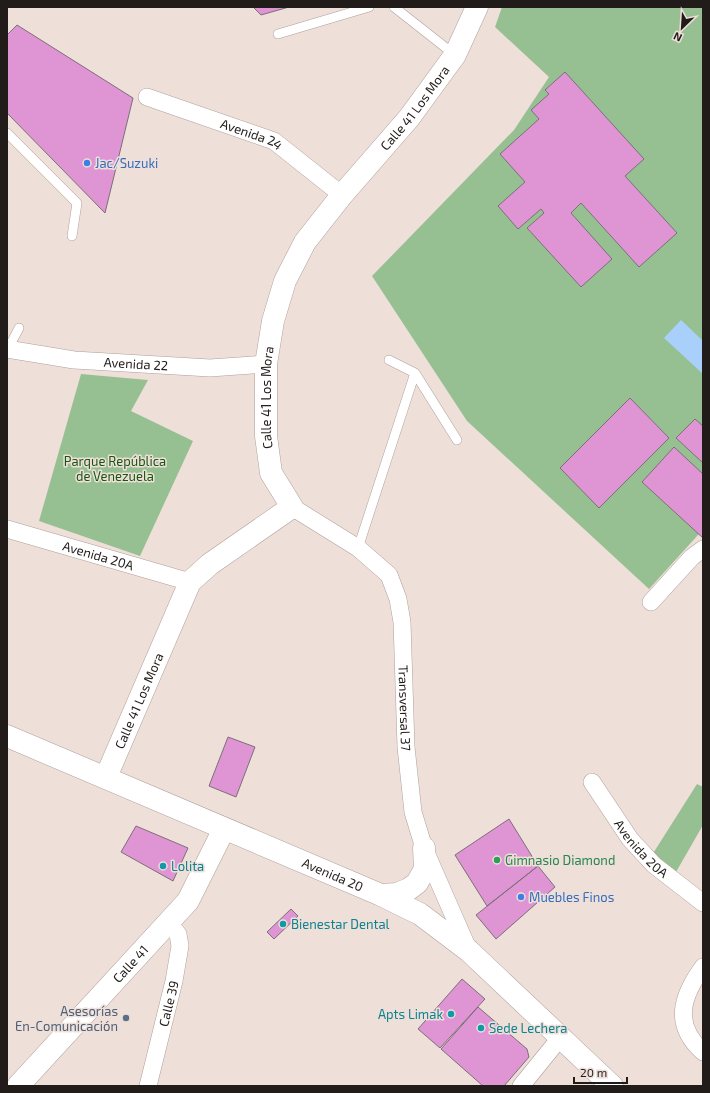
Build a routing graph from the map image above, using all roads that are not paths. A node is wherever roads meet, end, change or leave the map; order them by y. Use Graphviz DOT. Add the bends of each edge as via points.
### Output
graph roads {
  1 [pos="369,7"];
  2 [pos="394,7"];
  3 [pos="477,7"];
  4 [pos="278,34"];
  5 [pos="455,56"];
  6 [pos="147,97"];
  7 [pos="7,133"];
  8 [pos="342,195"];
  9 [pos="72,236"];
  10 [pos="19,328"];
  11 [pos="7,349"];
  12 [pos="389,360"];
  13 [pos="266,364"];
  14 [pos="415,373"];
  15 [pos="457,440"];
  16 [pos="292,507"];
  17 [pos="7,529"];
  18 [pos="358,548"];
  19 [pos="703,549"];
  20 [pos="190,582"];
  21 [pos="652,602"];
  22 [pos="7,736"];
  23 [pos="106,777"];
  24 [pos="592,782"];
  25 [pos="224,829"];
  26 [pos="424,848"];
  27 [pos="381,895"];
  28 [pos="703,903"];
  29 [pos="168,923"];
  30 [pos="469,951"];
  31 [pos="703,967"];
  32 [pos="560,1038"];
  33 [pos="703,1052"];
  34 [pos="18,1086"];
  35 [pos="148,1086"];
  36 [pos="521,1086"];
  37 [pos="612,1086"];
  1 -- 4 [label="lane"];
  2 -- 5 [label="lane"];
  3 -- 5 [label="street, Calle 41 Los Mora"];
  5 -- 8 [label="street, Calle 41 Los Mora" via="409,118"];
  6 -- 8 [label="street, Avenida 24" via="274,141"];
  7 -- 9 [label="lane" via="77,204"];
  8 -- 13 [label="street, Calle 41 Los Mora" via="305,242 285,281 273,321"];
  10 -- 11 [label="lane"];
  11 -- 13 [label="street, Avenida 22" via="74,360 210,368"];
  12 -- 14 [label="lane"];
  13 -- 16 [label="street, Calle 41 Los Mora" via="266,436 271,473"];
  14 -- 15 [label="lane"];
  14 -- 18 [label="lane"];
  16 -- 18 [label="street, Transversal 37"];
  16 -- 20 [label="street, Calle 41 Los Mora" via="210,564"];
  17 -- 20 [label="street, Avenida 20A"];
  18 -- 26 [label="street, Transversal 37" via="389,575 398,599 402,622 406,747 413,812"];
  19 -- 21 [label="street" via="692,557"];
  20 -- 23 [label="street, Calle 41 Los Mora"];
  22 -- 23 [label="street, Avenida 20"];
  23 -- 25 [label="street, Avenida 20"];
  24 -- 28 [label="street, Avenida 20A" via="630,839 654,865"];
  25 -- 27 [label="street, Avenida 20"];
  25 -- 29 [label="street, Calle 41" via="188,901"];
  26 -- 27 [label="street" via="425,869 417,883 397,894"];
  26 -- 30 [label="street, Transversal 37"];
  27 -- 30 [label="street, Avenida 20" via="420,914"];
  29 -- 34 [label="street, Calle 41"];
  29 -- 35 [label="street, Calle 39" via="178,934 180,946"];
  30 -- 32 [label="street, Avenida 20"];
  31 -- 33 [label="street" via="687,993 683,1015 684,1027 689,1037"];
  32 -- 36 [label="street"];
  32 -- 37 [label="street, Avenida 20"];
}
